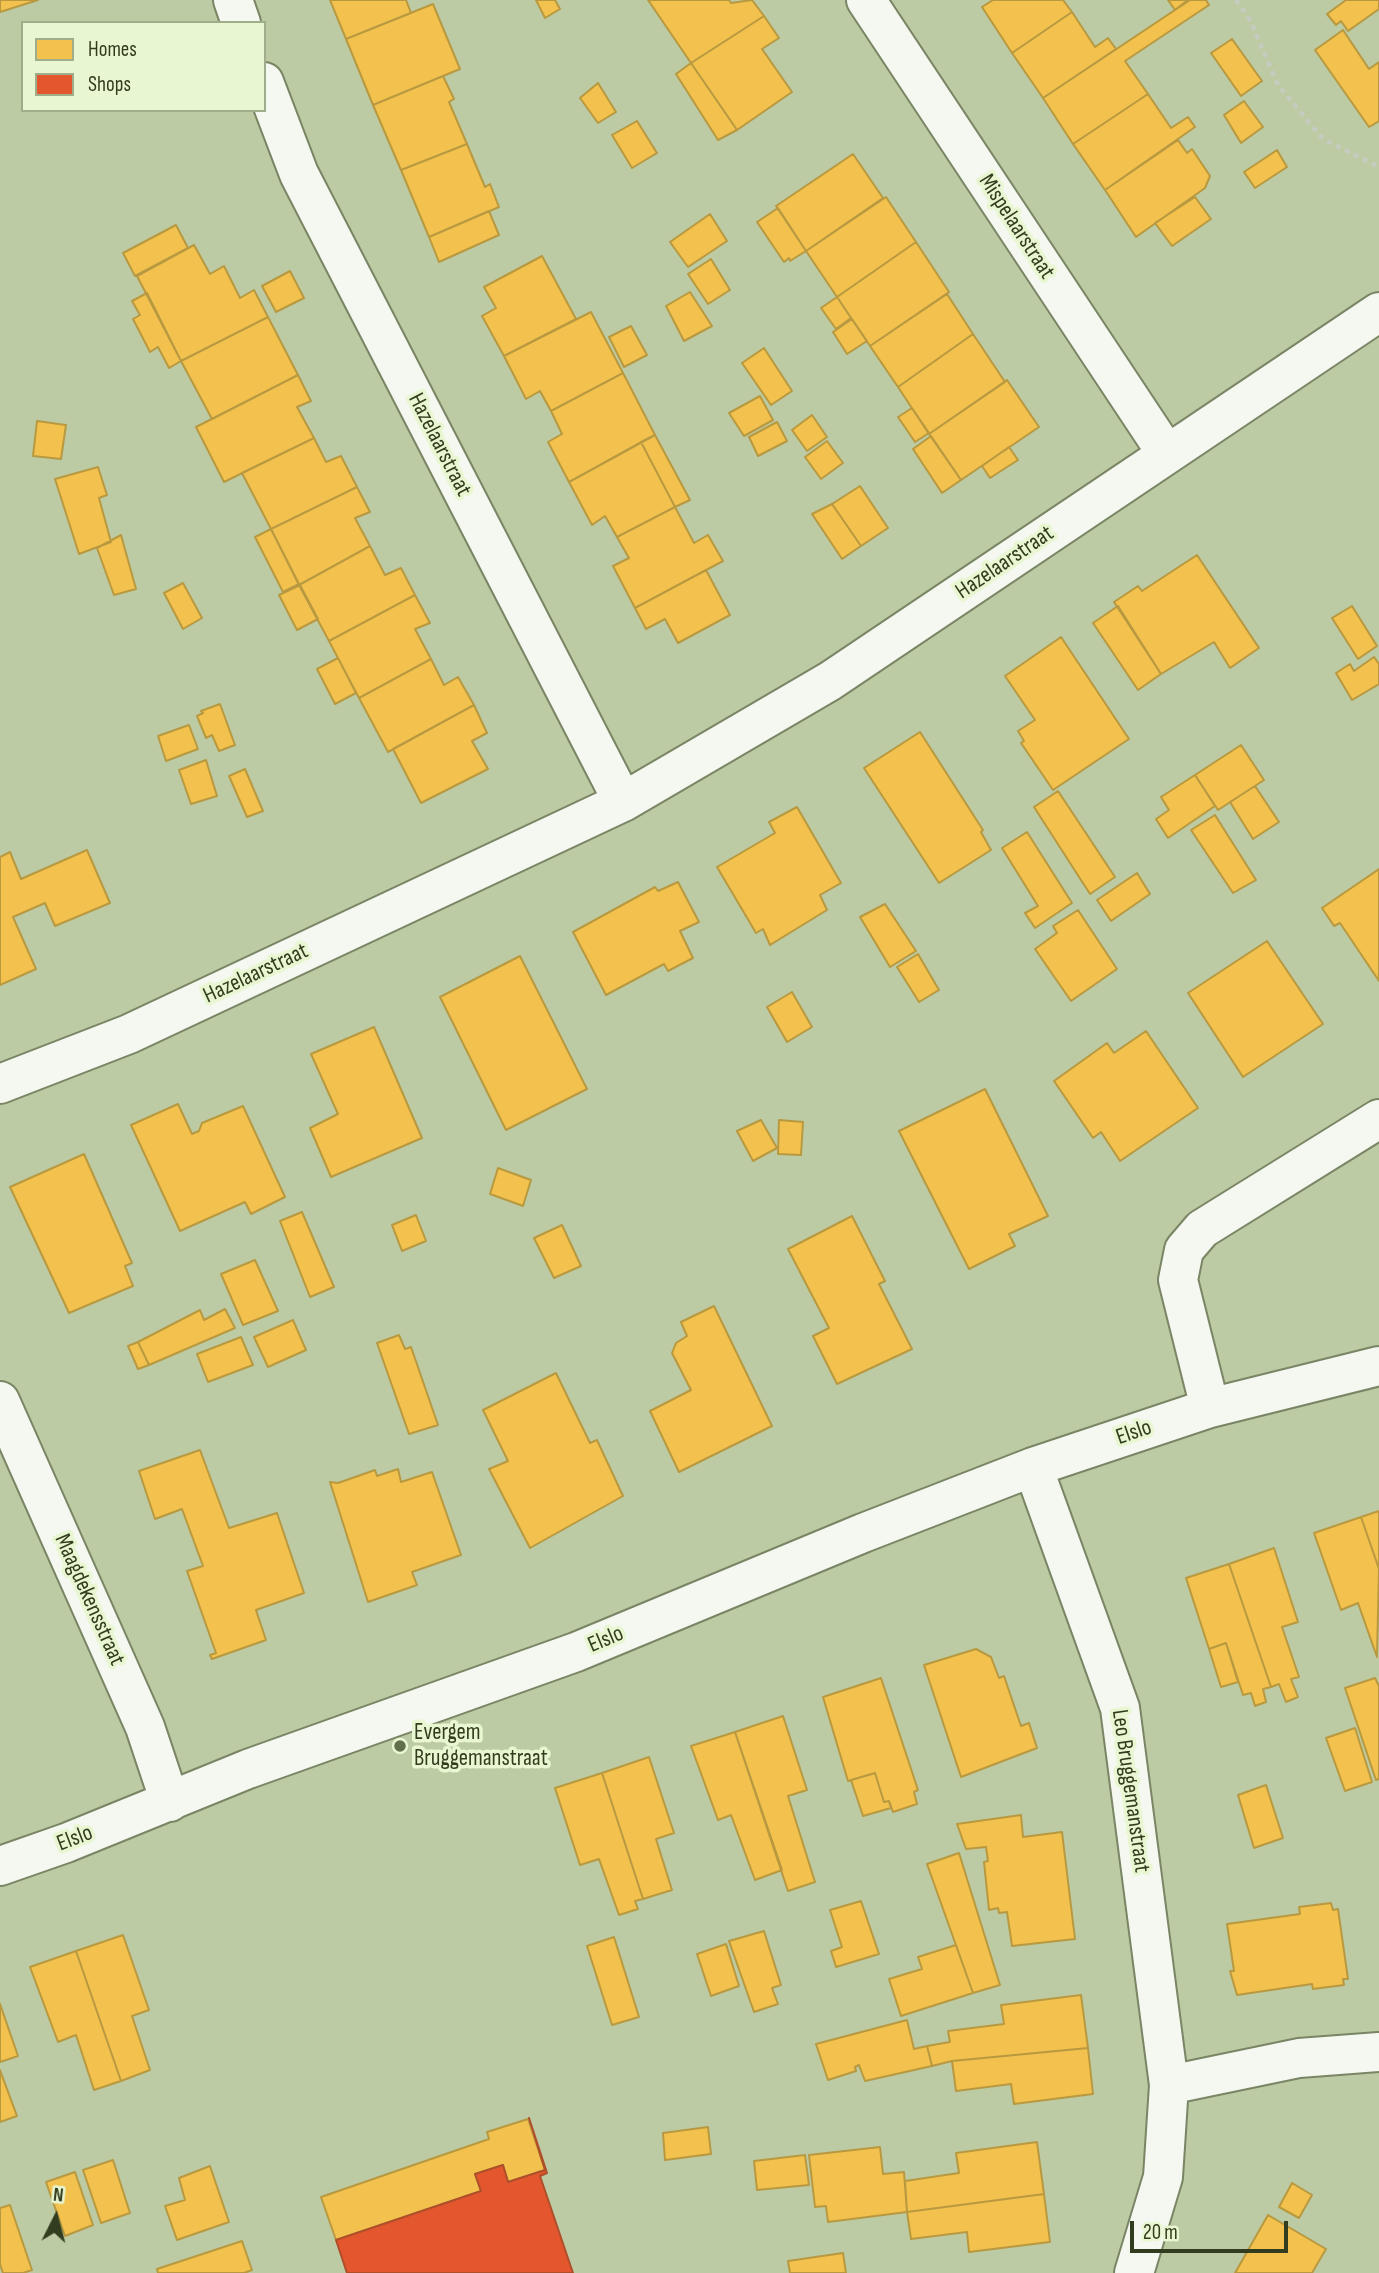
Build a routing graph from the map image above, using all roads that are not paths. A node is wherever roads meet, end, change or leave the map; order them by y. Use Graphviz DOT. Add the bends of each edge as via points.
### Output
graph roads {
  1 [pos="233,0"];
  2 [pos="866,0"];
  3 [pos="241,21"];
  4 [pos="266,87"];
  5 [pos="1379,312"];
  6 [pos="1167,454"];
  7 [pos="623,802"];
  8 [pos="0,1084"];
  9 [pos="1379,1119"];
  10 [pos="1379,1366"];
  11 [pos="0,1401"];
  12 [pos="1210,1408"];
  13 [pos="1033,1468"];
  14 [pos="170,1802"];
  15 [pos="0,1866"];
  16 [pos="1379,2052"];
  17 [pos="1169,2085"];
  18 [pos="1134,2273"];
  1 -- 3 [label="street"];
  2 -- 6 [label="street, Mispelaarstraat"];
  4 -- 7 [label="street, Hazelaarstraat" via="299,174"];
  5 -- 6 [label="street, Hazelaarstraat"];
  6 -- 7 [label="street, Hazelaarstraat" via="830,681"];
  7 -- 8 [label="street, Hazelaarstraat" via="129,1034"];
  9 -- 12 [label="street" via="1202,1229 1184,1250 1178,1280"];
  10 -- 12 [label="street, Elslo"];
  11 -- 14 [label="street, Maagdekensstraat" via="145,1727"];
  12 -- 13 [label="street, Elslo"];
  13 -- 14 [label="street, Elslo" via="576,1653 248,1769"];
  13 -- 17 [label="street, Leo Bruggemanstraat" via="1120,1708"];
  14 -- 15 [label="street, Elslo"];
  16 -- 17 [label="street" via="1299,2058"];
  17 -- 18 [label="street, Leo Bruggemanstraat" via="1163,2177"];
}
